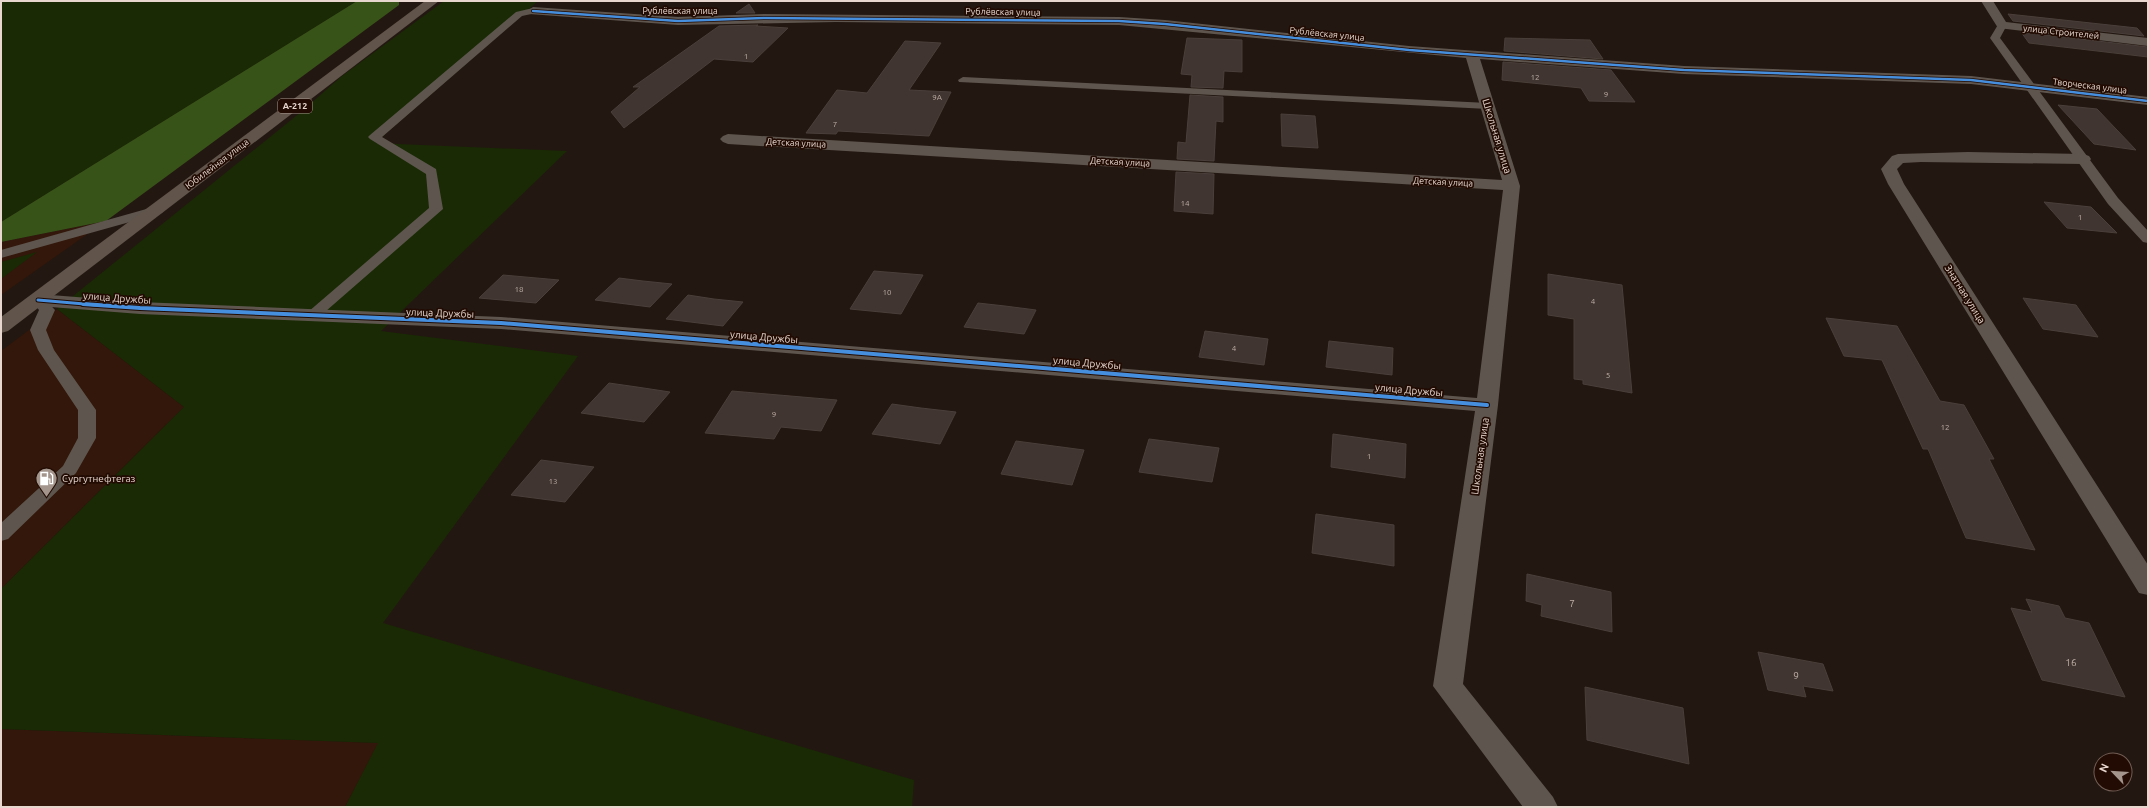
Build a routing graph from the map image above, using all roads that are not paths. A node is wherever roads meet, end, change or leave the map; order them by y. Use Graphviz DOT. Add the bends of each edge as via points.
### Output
graph roads {
  1 [pos="433,1"];
  2 [pos="1987,1"];
  3 [pos="533,12"];
  4 [pos="2002,26"];
  5 [pos="2148,42"];
  6 [pos="1472,55"];
  7 [pos="963,80"];
  8 [pos="2030,87"];
  9 [pos="2148,101"];
  10 [pos="1488,106"];
  11 [pos="728,139"];
  12 [pos="2083,159"];
  13 [pos="1512,186"];
  14 [pos="156,210"];
  15 [pos="2148,239"];
  16 [pos="1,254"];
  17 [pos="38,300"];
  18 [pos="313,315"];
  19 [pos="1,327"];
  20 [pos="1488,405"];
  21 [pos="1,534"];
  22 [pos="2148,586"];
  23 [pos="1542,807"];
  1 -- 14 [label="highway, Юбилейная улица / А-212"];
  2 -- 4 [label="street"];
  3 -- 6 [label="street, Рублёвская улица" via="678,21 764,18 1119,21"];
  3 -- 18 [label="lane" via="519,14 374,137 432,172 436,209"];
  4 -- 5 [label="street, улица Строителей"];
  4 -- 8 [label="lane" via="1994,38"];
  6 -- 8 [label="street, Рублёвская улица" via="1684,70 1971,80"];
  6 -- 10 [label="street, Школьная улица"];
  7 -- 10 [label="lane"];
  8 -- 9 [label="street, Творческая улица"];
  8 -- 12 [label="lane"];
  10 -- 13 [label="street, Школьная улица"];
  11 -- 13 [label="street, Детская улица"];
  12 -- 15 [label="lane" via="2113,201"];
  12 -- 22 [label="street, Знатная улица" via="1925,157 1898,159 1889,169"];
  13 -- 20 [label="street, Школьная улица"];
  14 -- 16 [label="lane"];
  14 -- 17 [label="highway, Юбилейная улица / А-212"];
  17 -- 18 [label="street, улица Дружбы" via="140,308"];
  17 -- 19 [label="highway, Юбилейная улица / А-212"];
  17 -- 21 [label="lane" via="47,310 38,330 46,350 88,410 87,438 70,469"];
  18 -- 20 [label="street, улица Дружбы" via="501,323"];
  20 -- 23 [label="street, Школьная улица" via="1448,686"];
}
